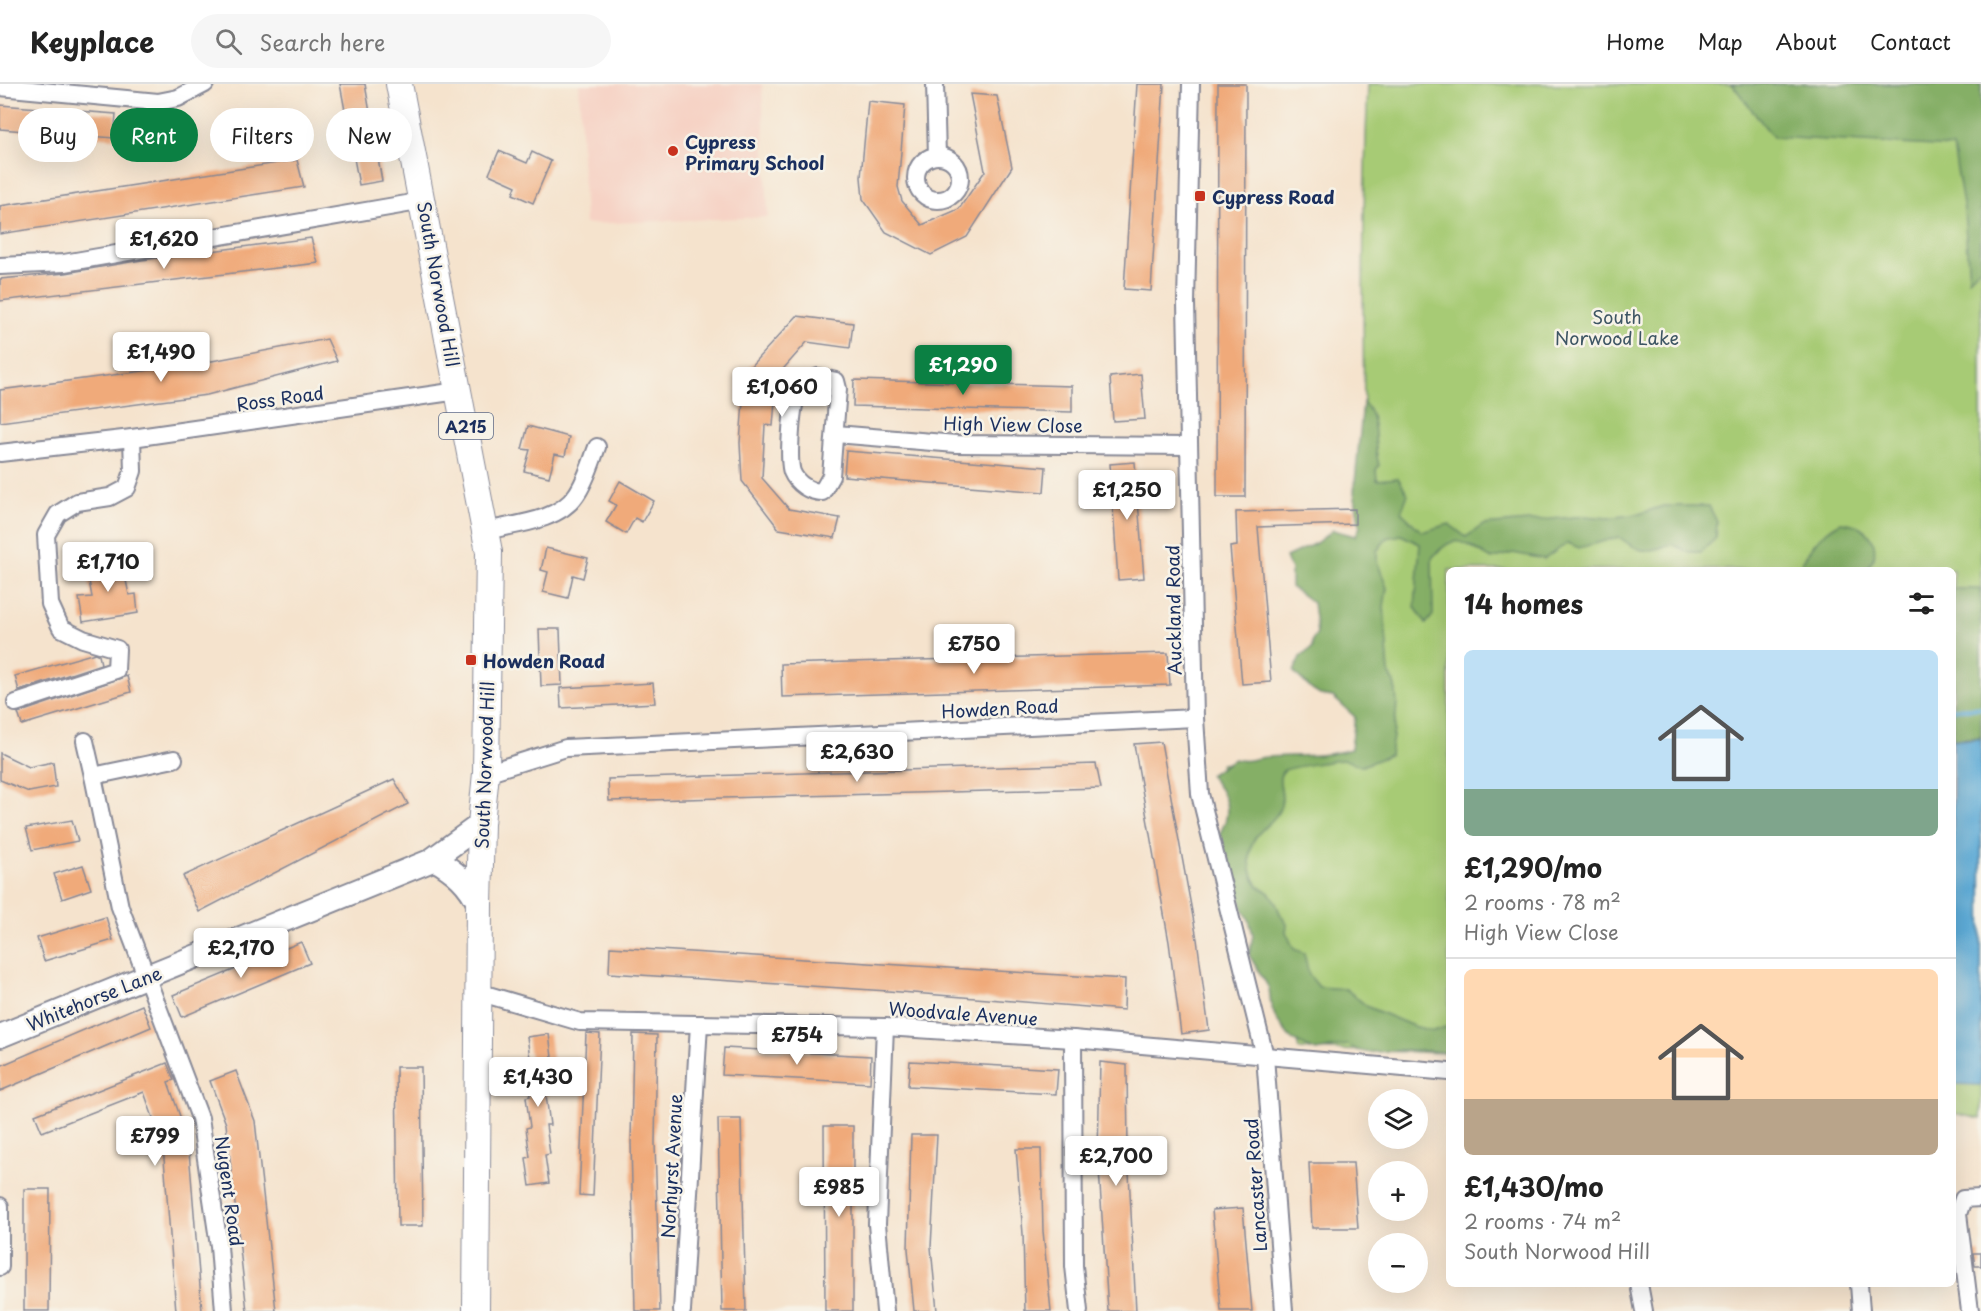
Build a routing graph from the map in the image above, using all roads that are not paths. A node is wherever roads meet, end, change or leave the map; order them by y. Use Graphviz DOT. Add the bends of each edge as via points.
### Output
graph roads {
  1 [pos="204,84"];
  2 [pos="399,84"];
  3 [pos="935,84"];
  4 [pos="1191,84"];
  5 [pos="0,87"];
  6 [pos="937,156"];
  7 [pos="424,201"];
  8 [pos="0,266"];
  9 [pos="458,391"];
  10 [pos="836,434"];
  11 [pos="132,438"];
  12 [pos="1188,446"];
  13 [pos="597,447"];
  14 [pos="0,453"];
  15 [pos="485,531"];
  16 [pos="16,703"];
  17 [pos="1195,718"];
  18 [pos="85,741"];
  19 [pos="174,759"];
  20 [pos="486,773"];
  21 [pos="93,776"];
  22 [pos="481,824"];
  23 [pos="434,860"];
  24 [pos="479,905"];
  25 [pos="147,978"];
  26 [pos="478,992"];
  27 [pos="699,1024"];
  28 [pos="885,1027"];
  29 [pos="0,1036"];
  30 [pos="1073,1039"];
  31 [pos="1265,1056"];
  32 [pos="1446,1072"];
  33 [pos="1981,1198"];
  34 [pos="1958,1199"];
  35 [pos="0,1206"];
  36 [pos="0,1267"];
  37 [pos="1640,1287"];
  38 [pos="1859,1287"];
  39 [pos="224,1311"];
  40 [pos="476,1311"];
  41 [pos="682,1311"];
  42 [pos="885,1311"];
  43 [pos="1079,1311"];
  44 [pos="1284,1311"];
  45 [pos="1644,1311"];
  46 [pos="1861,1311"];
  47 [pos="1970,1311"];
  1 -- 5 [label="street" via="178,98 158,102"];
  2 -- 7 [label="main road, South Norwood Hill / A215"];
  3 -- 6 [label="street"];
  4 -- 12 [label="street, Auckland Road" via="1186,303"];
  7 -- 8 [label="street" via="64,263"];
  7 -- 9 [label="main road, South Norwood Hill / A215"];
  9 -- 11 [label="street, Ross Road"];
  9 -- 15 [label="main road, South Norwood Hill / A215"];
  10 -- 10 [label="street" via="827,487 815,492 797,480 791,462 795,404 798,395 818,377 836,381"];
  10 -- 12 [label="street, High View Close" via="956,444"];
  11 -- 14 [label="street, Ross Road"];
  11 -- 16 [label="street" via="133,471 127,488 110,497 77,502 58,514 46,535 50,604 61,628 117,649 116,670"];
  12 -- 17 [label="street, Auckland Road"];
  13 -- 15 [label="street" via="583,483 568,505 550,515"];
  15 -- 20 [label="main road, South Norwood Hill / A215" via="489,552"];
  17 -- 20 [label="street, Howden Road" via="566,748"];
  17 -- 31 [label="street, Auckland Road" via="1200,794"];
  18 -- 21 [label="street, Nugent Road"];
  19 -- 21 [label="street"];
  20 -- 22 [label="main road, South Norwood Hill / A215"];
  21 -- 25 [label="street, Nugent Road" via="120,907"];
  22 -- 23 [label="main road, Whitehorse Lane"];
  22 -- 24 [label="main road, South Norwood Hill / A215"];
  23 -- 24 [label="main road" via="471,888"];
  23 -- 25 [label="main road, Whitehorse Lane"];
  24 -- 26 [label="main road, South Norwood Hill / A215"];
  25 -- 29 [label="main road, Whitehorse Lane"];
  25 -- 39 [label="street, Nugent Road" via="200,1119 219,1246"];
  26 -- 27 [label="street, Woodvale Avenue" via="580,1022"];
  26 -- 40 [label="main road, South Norwood Hill / A215"];
  27 -- 28 [label="street, Woodvale Avenue"];
  27 -- 41 [label="street, Norhyrst Avenue"];
  28 -- 30 [label="street, Woodvale Avenue"];
  28 -- 42 [label="street" via="877,1224"];
  30 -- 31 [label="street, Woodvale Avenue"];
  30 -- 43 [label="street" via="1074,1266"];
  31 -- 32 [label="street, Woodvale Avenue"];
  31 -- 44 [label="street, Lancaster Road"];
  33 -- 34 [label="street"];
  34 -- 47 [label="street"];
  35 -- 36 [label="street"];
  37 -- 45 [label="street"];
  38 -- 46 [label="street"];
}
